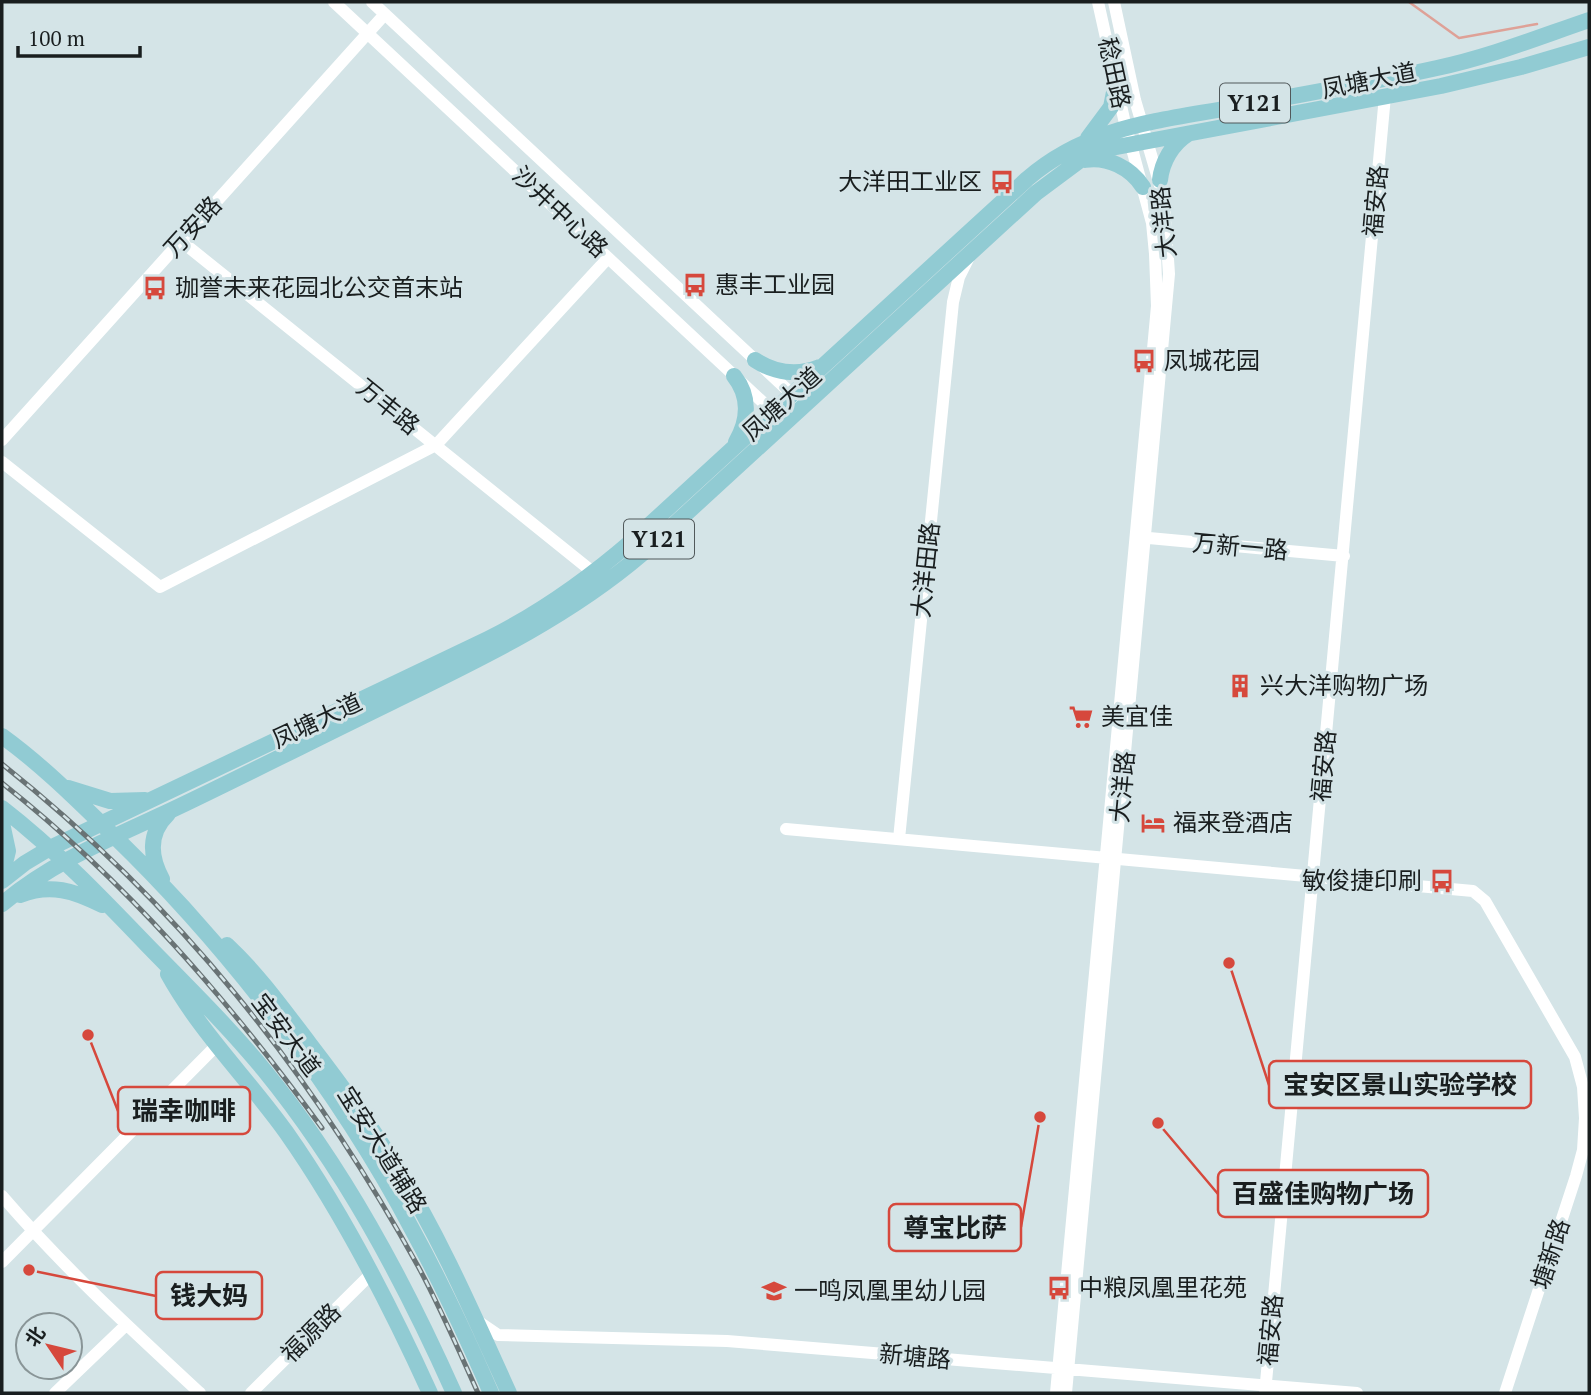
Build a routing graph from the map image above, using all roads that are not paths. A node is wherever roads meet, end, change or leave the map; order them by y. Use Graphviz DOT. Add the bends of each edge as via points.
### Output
graph roads {
  1 [pos="334,2"];
  2 [pos="372,2"];
  3 [pos="1098,2"];
  4 [pos="1114,2"];
  5 [pos="385,14"];
  6 [pos="1589,20"];
  7 [pos="368,33"];
  8 [pos="1536,38"];
  9 [pos="1589,47"];
  10 [pos="1543,61"];
  11 [pos="1116,82"];
  12 [pos="1385,96"];
  13 [pos="1190,132"];
  14 [pos="1137,135"];
  15 [pos="1085,141"];
  16 [pos="1079,161"];
  17 [pos="1160,180"];
  18 [pos="1143,187"];
  19 [pos="181,241"];
  20 [pos="974,250"];
  21 [pos="608,258"];
  22 [pos="929,291"];
  23 [pos="953,302"];
  24 [pos="755,360"];
  25 [pos="825,364"];
  26 [pos="734,376"];
  27 [pos="798,400"];
  28 [pos="779,418"];
  29 [pos="2,440"];
  30 [pos="436,445"];
  31 [pos="730,452"];
  32 [pos="2,462"];
  33 [pos="1141,537"];
  34 [pos="1344,556"];
  35 [pos="594,573"];
  36 [pos="3,736"];
  37 [pos="58,782"];
  38 [pos="158,797"];
  39 [pos="2,808"];
  40 [pos="176,808"];
  41 [pos="2,823"];
  42 [pos="102,824"];
  43 [pos="786,829"];
  44 [pos="114,836"];
  45 [pos="899,839"];
  46 [pos="50,848"];
  47 [pos="1111,858"];
  48 [pos="63,860"];
  49 [pos="2,874"];
  50 [pos="1314,877"];
  51 [pos="2,881"];
  52 [pos="169,891"];
  53 [pos="3,903"];
  54 [pos="182,905"];
  55 [pos="117,914"];
  56 [pos="156,954"];
  57 [pos="215,1042"];
  58 [pos="1589,1055"];
  59 [pos="1575,1057"];
  60 [pos="2,1196"];
  61 [pos="30,1229"];
  62 [pos="2,1252"];
  63 [pos="387,1256"];
  64 [pos="2,1262"];
  65 [pos="371,1274"];
  66 [pos="476,1320"];
  67 [pos="126,1325"];
  68 [pos="405,1338"];
  69 [pos="1063,1370"];
  70 [pos="1265,1390"];
  71 [pos="55,1393"];
  72 [pos="200,1393"];
  73 [pos="251,1393"];
  74 [pos="430,1393"];
  75 [pos="454,1393"];
  76 [pos="491,1393"];
  77 [pos="509,1393"];
  78 [pos="1056,1393"];
  79 [pos="1066,1393"];
  80 [pos="1357,1393"];
  81 [pos="1504,1393"];
  1 -- 7 [label="street, 沙井中心路"];
  2 -- 5 [label="street, 沙井中心路"];
  3 -- 11 [label="street, 稔田路"];
  4 -- 14 [label="street, 稔田路" via="1135,100"];
  5 -- 7 [label="street, 万安路"];
  5 -- 24 [label="street, 沙井中心路"];
  6 -- 8 [label="main road, 凤塘大道 / Y121"];
  7 -- 19 [label="street, 万安路"];
  7 -- 21 [label="street, 沙井中心路"];
  8 -- 10 [label="main road"];
  8 -- 14 [label="main road, 凤塘大道 / Y121" via="1436,68"];
  9 -- 10 [label="main road, 凤塘大道 / Y121"];
  10 -- 12 [label="main road, 凤塘大道 / Y121"];
  11 -- 14 [label="street, 稔田路"];
  11 -- 15 [label="main road" via="1108,113"];
  12 -- 13 [label="main road, 凤塘大道 / Y121"];
  12 -- 34 [label="street, 福安路"];
  13 -- 14 [label="main road, 凤塘大道 / Y121"];
  13 -- 17 [label="main road" via="1172,149"];
  14 -- 15 [label="main road, 凤塘大道 / Y121"];
  14 -- 16 [label="main road, 凤塘大道 / Y121"];
  14 -- 17 [label="street, 大洋路"];
  14 -- 18 [label="street, 大洋路"];
  15 -- 25 [label="main road, 凤塘大道 / Y121" via="1037,170"];
  16 -- 18 [label="main road" via="1109,162 1133,174"];
  16 -- 20 [label="main road, 凤塘大道 / Y121" via="1045,185"];
  17 -- 33 [label="street, 大洋路" via="1169,274"];
  18 -- 33 [label="street, 大洋路" via="1154,237 1157,298"];
  19 -- 29 [label="street, 万安路"];
  19 -- 30 [label="street, 万丰路"];
  20 -- 22 [label="main road, 凤塘大道 / Y121"];
  20 -- 23 [label="street, 大洋田路" via="959,277"];
  21 -- 26 [label="street, 沙井中心路"];
  21 -- 30 [label="street"];
  22 -- 23 [label="street" via="940,291"];
  22 -- 27 [label="main road, 凤塘大道 / Y121"];
  23 -- 45 [label="street, 大洋田路"];
  24 -- 25 [label="main road" via="796,372"];
  24 -- 27 [label="street, 沙井中心路"];
  25 -- 27 [label="main road, 凤塘大道 / Y121"];
  26 -- 28 [label="street, 沙井中心路"];
  26 -- 31 [label="main road" via="745,396 746,414 741,435"];
  27 -- 28 [label="main road, 凤塘大道 / Y121"];
  28 -- 31 [label="main road, 凤塘大道 / Y121"];
  28 -- 40 [label="main road, 凤塘大道 / Y121" via="642,554 572,608 504,647"];
  30 -- 32 [label="street" via="160,587"];
  30 -- 35 [label="street, 万丰路"];
  31 -- 35 [label="main road, 凤塘大道 / Y121"];
  33 -- 34 [label="street, 万新一路"];
  33 -- 47 [label="street, 大洋路"];
  34 -- 50 [label="street, 福安路"];
  35 -- 38 [label="main road, 凤塘大道 / Y121" via="511,628"];
  36 -- 37 [label="main road, 宝安大道"];
  37 -- 38 [label="main road" via="110,801"];
  37 -- 42 [label="main road, 宝安大道"];
  38 -- 42 [label="main road, 凤塘大道 / Y121"];
  39 -- 46 [label="main road, 宝安大道"];
  40 -- 44 [label="main road, 凤塘大道 / Y121"];
  40 -- 52 [label="main road" via="157,827 153,844 154,860"];
  41 -- 49 [label="main road" via="8,851"];
  42 -- 44 [label="main road, 宝安大道"];
  42 -- 46 [label="main road, 凤塘大道 / Y121"];
  43 -- 45 [label="street"];
  44 -- 48 [label="main road, 凤塘大道 / Y121"];
  44 -- 52 [label="main road, 宝安大道"];
  45 -- 47 [label="street"];
  46 -- 48 [label="main road, 宝安大道"];
  46 -- 51 [label="main road, 凤塘大道 / Y121"];
  47 -- 50 [label="street"];
  47 -- 69 [label="street, 大洋路"];
  48 -- 53 [label="main road, 凤塘大道"];
  48 -- 55 [label="main road, 宝安大道"];
  50 -- 59 [label="street, 塘新路" via="1473,891 1485,901"];
  50 -- 70 [label="street, 福安路"];
  52 -- 54 [label="main road, 宝安大道"];
  53 -- 55 [label="main road" via="27,892 55,888 88,898"];
  54 -- 66 [label="main road, 宝安大道辅路" via="245,962 341,1085 396,1166"];
  54 -- 76 [label="main road, 宝安大道" via="274,1018 357,1137 412,1228"];
  55 -- 56 [label="main road, 宝安大道"];
  56 -- 57 [label="main road"];
  56 -- 63 [label="main road, 宝安大道" via="282,1094 321,1146"];
  57 -- 61 [label="street"];
  57 -- 65 [label="main road" via="302,1156"];
  58 -- 59 [label="street"];
  59 -- 81 [label="street, 塘新路" via="1585,1103 1583,1150"];
  60 -- 61 [label="street"];
  61 -- 62 [label="street"];
  61 -- 64 [label="street"];
  61 -- 67 [label="street"];
  63 -- 68 [label="main road"];
  63 -- 75 [label="main road, 宝安大道"];
  65 -- 68 [label="main road"];
  65 -- 73 [label="street, 福源路"];
  66 -- 69 [label="street, 新塘路" via="498,1335 727,1341"];
  66 -- 77 [label="main road, 宝安大道辅路"];
  67 -- 71 [label="street"];
  67 -- 72 [label="street"];
  68 -- 74 [label="main road"];
  69 -- 70 [label="street, 新塘路"];
  69 -- 78 [label="street, 大洋路"];
  69 -- 79 [label="street, 大洋路"];
  70 -- 80 [label="street, 新塘路"];
}
